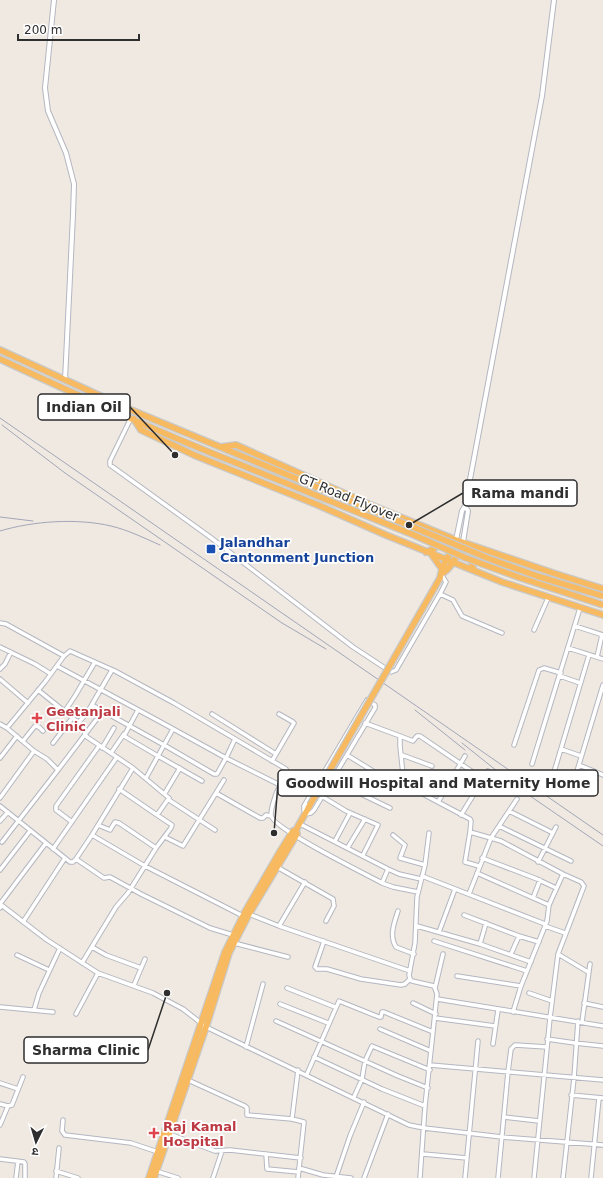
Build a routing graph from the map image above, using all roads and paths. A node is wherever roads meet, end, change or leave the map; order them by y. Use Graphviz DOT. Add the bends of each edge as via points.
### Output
graph roads {
  1 [pos="54,0"];
  2 [pos="554,0"];
  3 [pos="0,350"];
  4 [pos="0,359"];
  5 [pos="65,380"];
  6 [pos="132,419"];
  7 [pos="221,447"];
  8 [pos="465,506"];
  9 [pos="432,529"];
  10 [pos="456,540"];
  11 [pos="463,542"];
  12 [pos="482,548"];
  13 [pos="429,553"];
  14 [pos="446,560"];
  15 [pos="453,563"];
  16 [pos="475,571"];
  17 [pos="441,574"];
  18 [pos="603,589"];
  19 [pos="440,594"];
  20 [pos="603,596"];
  21 [pos="548,598"];
  22 [pos="603,605"];
  23 [pos="580,608"];
  24 [pos="603,615"];
  25 [pos="0,624"];
  26 [pos="575,626"];
  27 [pos="534,630"];
  28 [pos="502,633"];
  29 [pos="603,635"];
  30 [pos="0,647"];
  31 [pos="568,648"];
  32 [pos="11,652"];
  33 [pos="589,655"];
  34 [pos="64,656"];
  35 [pos="597,657"];
  36 [pos="603,659"];
  37 [pos="94,662"];
  38 [pos="57,666"];
  39 [pos="0,669"];
  40 [pos="112,670"];
  41 [pos="51,674"];
  42 [pos="560,674"];
  43 [pos="0,679"];
  44 [pos="85,681"];
  45 [pos="580,683"];
  46 [pos="603,685"];
  47 [pos="38,690"];
  48 [pos="101,690"];
  49 [pos="28,703"];
  50 [pos="92,705"];
  51 [pos="138,710"];
  52 [pos="65,711"];
  53 [pos="212,714"];
  54 [pos="279,714"];
  55 [pos="73,718"];
  56 [pos="96,720"];
  57 [pos="79,722"];
  58 [pos="366,723"];
  59 [pos="0,724"];
  60 [pos="129,725"];
  61 [pos="6,728"];
  62 [pos="114,728"];
  63 [pos="173,729"];
  64 [pos="43,731"];
  65 [pos="85,734"];
  66 [pos="124,734"];
  67 [pos="17,736"];
  68 [pos="400,736"];
  69 [pos="235,739"];
  70 [pos="23,741"];
  71 [pos="53,743"];
  72 [pos="258,743"];
  73 [pos="164,745"];
  74 [pos="514,745"];
  75 [pos="101,747"];
  76 [pos="561,749"];
  77 [pos="254,750"];
  78 [pos="34,751"];
  79 [pos="111,753"];
  80 [pos="276,754"];
  81 [pos="347,755"];
  82 [pos="402,755"];
  83 [pos="158,756"];
  84 [pos="465,756"];
  85 [pos="581,756"];
  86 [pos="117,757"];
  87 [pos="0,758"];
  88 [pos="226,758"];
  89 [pos="272,762"];
  90 [pos="460,764"];
  91 [pos="532,764"];
  92 [pos="579,765"];
  93 [pos="432,766"];
  94 [pos="132,768"];
  95 [pos="180,768"];
  96 [pos="58,770"];
  97 [pos="488,771"];
  98 [pos="554,772"];
  99 [pos="603,775"];
  100 [pos="146,778"];
  101 [pos="483,779"];
  102 [pos="224,780"];
  103 [pos="332,780"];
  104 [pos="574,780"];
  105 [pos="202,781"];
  106 [pos="450,782"];
  107 [pos="404,784"];
  108 [pos="280,785"];
  109 [pos="119,789"];
  110 [pos="418,791"];
  111 [pos="164,793"];
  112 [pos="216,794"];
  113 [pos="473,795"];
  114 [pos="323,796"];
  115 [pos="0,798"];
  116 [pos="517,799"];
  117 [pos="169,800"];
  118 [pos="438,802"];
  119 [pos="0,806"];
  120 [pos="390,808"];
  121 [pos="509,811"];
  122 [pos="8,812"];
  123 [pos="350,813"];
  124 [pos="305,814"];
  125 [pos="157,815"];
  126 [pos="461,815"];
  127 [pos="271,816"];
  128 [pos="364,819"];
  129 [pos="199,820"];
  130 [pos="0,821"];
  131 [pos="19,821"];
  132 [pos="72,822"];
  133 [pos="300,824"];
  134 [pos="98,825"];
  135 [pos="499,826"];
  136 [pos="556,827"];
  137 [pos="30,830"];
  138 [pos="215,830"];
  139 [pos="470,832"];
  140 [pos="428,833"];
  141 [pos="552,833"];
  142 [pos="92,835"];
  143 [pos="293,835"];
  144 [pos="393,835"];
  145 [pos="164,837"];
  146 [pos="491,838"];
  147 [pos="335,841"];
  148 [pos="2,842"];
  149 [pos="46,843"];
  150 [pos="348,847"];
  151 [pos="156,848"];
  152 [pos="545,848"];
  153 [pos="53,849"];
  154 [pos="363,855"];
  155 [pos="65,858"];
  156 [pos="76,858"];
  157 [pos="482,858"];
  158 [pos="571,861"];
  159 [pos="538,862"];
  160 [pos="425,865"];
  161 [pos="146,866"];
  162 [pos="277,866"];
  163 [pos="479,866"];
  164 [pos="388,869"];
  165 [pos="0,870"];
  166 [pos="477,873"];
  167 [pos="563,874"];
  168 [pos="421,878"];
  169 [pos="540,880"];
  170 [pos="304,882"];
  171 [pos="382,883"];
  172 [pos="556,888"];
  173 [pos="131,889"];
  174 [pos="455,889"];
  175 [pos="418,892"];
  176 [pos="469,894"];
  177 [pos="533,898"];
  178 [pos="0,904"];
  179 [pos="549,905"];
  180 [pos="0,908"];
  181 [pos="398,911"];
  182 [pos="249,914"];
  183 [pos="464,915"];
  184 [pos="243,916"];
  185 [pos="326,921"];
  186 [pos="23,922"];
  187 [pos="486,923"];
  188 [pos="545,925"];
  189 [pos="279,926"];
  190 [pos="417,926"];
  191 [pos="439,932"];
  192 [pos="565,933"];
  193 [pos="233,935"];
  194 [pos="519,936"];
  195 [pos="324,941"];
  196 [pos="434,941"];
  197 [pos="539,942"];
  198 [pos="234,943"];
  199 [pos="480,944"];
  200 [pos="92,946"];
  201 [pos="60,948"];
  202 [pos="414,954"];
  203 [pos="443,954"];
  204 [pos="511,954"];
  205 [pos="558,954"];
  206 [pos="17,955"];
  207 [pos="288,957"];
  208 [pos="145,959"];
  209 [pos="531,962"];
  210 [pos="82,963"];
  211 [pos="590,964"];
  212 [pos="141,968"];
  213 [pos="50,970"];
  214 [pos="410,971"];
  215 [pos="527,971"];
  216 [pos="588,972"];
  217 [pos="98,973"];
  218 [pos="458,976"];
  219 [pos="410,979"];
  220 [pos="263,984"];
  221 [pos="134,985"];
  222 [pos="521,986"];
  223 [pos="287,988"];
  224 [pos="435,988"];
  225 [pos="529,993"];
  226 [pos="437,1000"];
  227 [pos="552,1002"];
  228 [pos="413,1003"];
  229 [pos="584,1003"];
  230 [pos="280,1004"];
  231 [pos="0,1007"];
  232 [pos="603,1007"];
  233 [pos="335,1008"];
  234 [pos="34,1010"];
  235 [pos="498,1010"];
  236 [pos="54,1012"];
  237 [pos="513,1012"];
  238 [pos="76,1014"];
  239 [pos="436,1016"];
  240 [pos="550,1018"];
  241 [pos="276,1021"];
  242 [pos="580,1021"];
  243 [pos="328,1023"];
  244 [pos="204,1025"];
  245 [pos="495,1026"];
  246 [pos="603,1026"];
  247 [pos="380,1029"];
  248 [pos="433,1032"];
  249 [pos="548,1039"];
  250 [pos="321,1041"];
  251 [pos="478,1041"];
  252 [pos="575,1043"];
  253 [pos="493,1044"];
  254 [pos="603,1046"];
  255 [pos="246,1047"];
  256 [pos="547,1047"];
  257 [pos="432,1050"];
  258 [pos="314,1057"];
  259 [pos="365,1061"];
  260 [pos="430,1065"];
  261 [pos="476,1069"];
  262 [pos="298,1070"];
  263 [pos="430,1070"];
  264 [pos="508,1072"];
  265 [pos="307,1074"];
  266 [pos="543,1075"];
  267 [pos="23,1077"];
  268 [pos="574,1078"];
  269 [pos="362,1079"];
  270 [pos="188,1080"];
  271 [pos="603,1080"];
  272 [pos="0,1083"];
  273 [pos="428,1088"];
  274 [pos="18,1089"];
  275 [pos="571,1095"];
  276 [pos="354,1097"];
  277 [pos="601,1098"];
  278 [pos="364,1102"];
  279 [pos="0,1104"];
  280 [pos="8,1106"];
  281 [pos="425,1106"];
  282 [pos="388,1114"];
  283 [pos="504,1117"];
  284 [pos="63,1120"];
  285 [pos="292,1120"];
  286 [pos="539,1121"];
  287 [pos="0,1125"];
  288 [pos="424,1128"];
  289 [pos="469,1133"];
  290 [pos="169,1134"];
  291 [pos="502,1137"];
  292 [pos="537,1140"];
  293 [pos="566,1143"];
  294 [pos="594,1145"];
  295 [pos="603,1145"];
  296 [pos="59,1148"];
  297 [pos="222,1151"];
  298 [pos="158,1152"];
  299 [pos="266,1154"];
  300 [pos="423,1154"];
  301 [pos="301,1158"];
  302 [pos="467,1158"];
  303 [pos="0,1159"];
  304 [pos="18,1160"];
  305 [pos="156,1170"];
  306 [pos="299,1170"];
  307 [pos="56,1171"];
  308 [pos="336,1177"];
  309 [pos="16,1178"];
  310 [pos="24,1178"];
  311 [pos="56,1178"];
  312 [pos="78,1178"];
  313 [pos="149,1178"];
  314 [pos="154,1178"];
  315 [pos="178,1178"];
  316 [pos="213,1178"];
  317 [pos="298,1178"];
  318 [pos="343,1178"];
  319 [pos="351,1178"];
  320 [pos="364,1178"];
  321 [pos="420,1178"];
  322 [pos="465,1178"];
  323 [pos="498,1178"];
  324 [pos="534,1178"];
  325 [pos="563,1178"];
  326 [pos="591,1178"];
  1 -- 5 [label="street" via="46,100 48,111 66,153 74,184"];
  2 -- 8 [label="street" via="542,96"];
  3 -- 5 [label="highway, GT Road Flyover"];
  4 -- 6 [label="highway, GT Road Flyover"];
  5 -- 7 [label="highway, GT Road Flyover"];
  6 -- 13 [label="highway" via="141,430 194,455"];
  6 -- 19 [label="street" via="110,465 210,537 353,647 391,672 396,670"];
  6 -- 22 [label="highway, GT Road Flyover, bridge" via="466,558"];
  7 -- 9 [label="highway" via="236,445"];
  7 -- 20 [label="highway, GT Road Flyover, bridge" via="490,559"];
  8 -- 10 [label="street"];
  8 -- 11 [label="street" via="468,511"];
  9 -- 10 [label="highway"];
  9 -- 13 [label="highway" via="437,534 437,541"];
  10 -- 11 [label="highway"];
  10 -- 14 [label="highway"];
  11 -- 12 [label="highway"];
  11 -- 15 [label="highway"];
  12 -- 16 [label="highway" via="473,555 472,567"];
  12 -- 18 [label="highway"];
  13 -- 14 [label="highway"];
  13 -- 17 [label="highway"];
  14 -- 15 [label="highway"];
  14 -- 17 [label="highway"];
  15 -- 16 [label="highway"];
  15 -- 17 [label="highway"];
  16 -- 21 [label="highway"];
  17 -- 19 [label="street" via="446,582"];
  17 -- 124 [label="highway, bridge"];
  19 -- 28 [label="street" via="453,600 462,616"];
  21 -- 23 [label="highway"];
  21 -- 27 [label="street"];
  23 -- 24 [label="highway"];
  23 -- 26 [label="street"];
  25 -- 34 [label="street" via="6,624"];
  26 -- 29 [label="street"];
  26 -- 31 [label="street"];
  29 -- 35 [label="street"];
  30 -- 32 [label="street"];
  31 -- 33 [label="street"];
  31 -- 42 [label="street"];
  32 -- 39 [label="street"];
  32 -- 41 [label="street"];
  33 -- 35 [label="street"];
  33 -- 45 [label="street"];
  34 -- 37 [label="street" via="70,651"];
  34 -- 38 [label="street"];
  35 -- 36 [label="street"];
  37 -- 40 [label="street"];
  37 -- 44 [label="street"];
  38 -- 41 [label="street"];
  38 -- 44 [label="street"];
  40 -- 48 [label="street"];
  40 -- 69 [label="street"];
  41 -- 47 [label="street"];
  42 -- 45 [label="street"];
  42 -- 74 [label="street" via="544,668 539,670"];
  42 -- 91 [label="street"];
  43 -- 49 [label="street"];
  44 -- 48 [label="street"];
  44 -- 52 [label="street"];
  45 -- 76 [label="street"];
  46 -- 85 [label="street"];
  47 -- 49 [label="street"];
  47 -- 52 [label="street"];
  48 -- 50 [label="street"];
  48 -- 51 [label="street"];
  49 -- 61 [label="street"];
  50 -- 57 [label="street"];
  50 -- 60 [label="street"];
  51 -- 60 [label="street"];
  51 -- 63 [label="street"];
  52 -- 55 [label="street"];
  53 -- 72 [label="street"];
  54 -- 80 [label="street" via="294,723"];
  55 -- 57 [label="street"];
  55 -- 71 [label="street"];
  56 -- 65 [label="street"];
  57 -- 65 [label="street" via="84,727"];
  58 -- 68 [label="street"];
  58 -- 81 [label="street"];
  58 -- 124 [label="street" via="375,706 367,700 304,806"];
  59 -- 61 [label="street"];
  60 -- 66 [label="street"];
  60 -- 73 [label="street"];
  61 -- 67 [label="street"];
  62 -- 75 [label="street"];
  63 -- 73 [label="street"];
  63 -- 88 [label="street"];
  64 -- 70 [label="street" via="35,726"];
  65 -- 75 [label="street"];
  65 -- 96 [label="street"];
  66 -- 79 [label="street"];
  66 -- 83 [label="street"];
  67 -- 70 [label="street"];
  67 -- 87 [label="street"];
  68 -- 82 [label="street"];
  68 -- 90 [label="street" via="413,741 420,736"];
  69 -- 77 [label="street"];
  69 -- 88 [label="street"];
  70 -- 78 [label="street"];
  72 -- 77 [label="street"];
  72 -- 80 [label="street"];
  73 -- 83 [label="street"];
  73 -- 88 [label="street" via="214,774 218,773"];
  75 -- 79 [label="street"];
  75 -- 132 [label="street" via="56,806 56,810"];
  76 -- 85 [label="street"];
  76 -- 98 [label="street"];
  77 -- 89 [label="street"];
  78 -- 96 [label="street" via="48,759"];
  78 -- 115 [label="street"];
  79 -- 86 [label="street"];
  80 -- 89 [label="street"];
  81 -- 103 [label="street"];
  81 -- 107 [label="street" via="394,784"];
  82 -- 93 [label="street"];
  82 -- 107 [label="street"];
  83 -- 95 [label="street"];
  83 -- 100 [label="street"];
  84 -- 90 [label="street"];
  85 -- 92 [label="street"];
  86 -- 94 [label="street"];
  86 -- 132 [label="street"];
  88 -- 108 [label="street"];
  89 -- 108 [label="street" via="287,771"];
  90 -- 101 [label="street"];
  90 -- 106 [label="street"];
  92 -- 99 [label="street"];
  92 -- 104 [label="street"];
  94 -- 100 [label="street"];
  94 -- 109 [label="street"];
  95 -- 105 [label="street"];
  95 -- 111 [label="street"];
  96 -- 131 [label="street"];
  97 -- 101 [label="street"];
  100 -- 111 [label="street"];
  101 -- 113 [label="street"];
  102 -- 112 [label="street"];
  103 -- 114 [label="street"];
  103 -- 120 [label="street"];
  106 -- 110 [label="street" via="432,771"];
  106 -- 113 [label="street"];
  106 -- 118 [label="street"];
  107 -- 110 [label="street"];
  108 -- 127 [label="street"];
  109 -- 125 [label="street"];
  109 -- 134 [label="street"];
  110 -- 118 [label="street"];
  111 -- 117 [label="street"];
  112 -- 127 [label="street" via="260,818"];
  112 -- 129 [label="street"];
  113 -- 126 [label="street"];
  114 -- 123 [label="street"];
  114 -- 124 [label="street" via="313,812"];
  116 -- 121 [label="street"];
  117 -- 125 [label="street"];
  117 -- 129 [label="street"];
  118 -- 126 [label="street"];
  119 -- 122 [label="street"];
  121 -- 135 [label="street"];
  121 -- 141 [label="street"];
  122 -- 130 [label="street"];
  122 -- 131 [label="street"];
  123 -- 128 [label="street"];
  123 -- 147 [label="street"];
  124 -- 133 [label="highway"];
  125 -- 145 [label="street" via="172,825"];
  126 -- 139 [label="street" via="471,821"];
  127 -- 143 [label="street"];
  128 -- 150 [label="street"];
  128 -- 154 [label="street" via="378,826"];
  129 -- 138 [label="street"];
  129 -- 145 [label="street" via="183,846"];
  131 -- 137 [label="street"];
  131 -- 148 [label="street"];
  132 -- 153 [label="street"];
  133 -- 143 [label="highway" via="296,830 297,834"];
  133 -- 147 [label="street"];
  134 -- 142 [label="street"];
  134 -- 151 [label="street" via="110,830 117,822"];
  135 -- 146 [label="street"];
  135 -- 152 [label="street"];
  136 -- 141 [label="street"];
  137 -- 149 [label="street"];
  137 -- 165 [label="street"];
  139 -- 146 [label="street"];
  139 -- 163 [label="street" via="465,862"];
  140 -- 160 [label="street"];
  141 -- 152 [label="street"];
  142 -- 156 [label="street"];
  142 -- 161 [label="street"];
  143 -- 162 [label="highway"];
  143 -- 171 [label="street"];
  143 -- 184 [label="highway"];
  144 -- 160 [label="street" via="405,845 400,858"];
  145 -- 151 [label="street"];
  146 -- 157 [label="street"];
  146 -- 159 [label="street"];
  147 -- 150 [label="street"];
  149 -- 153 [label="street"];
  149 -- 178 [label="street"];
  150 -- 154 [label="street"];
  151 -- 161 [label="street"];
  152 -- 158 [label="street"];
  152 -- 159 [label="street"];
  153 -- 155 [label="street"];
  154 -- 164 [label="street"];
  155 -- 156 [label="street" via="72,862"];
  155 -- 186 [label="street"];
  156 -- 173 [label="street" via="104,878 110,877"];
  157 -- 163 [label="street"];
  157 -- 169 [label="street"];
  159 -- 167 [label="street"];
  160 -- 168 [label="street"];
  161 -- 173 [label="street"];
  161 -- 184 [label="street"];
  162 -- 170 [label="street"];
  162 -- 182 [label="highway"];
  163 -- 166 [label="street"];
  164 -- 168 [label="street"];
  164 -- 171 [label="street"];
  166 -- 176 [label="street"];
  166 -- 177 [label="street"];
  167 -- 172 [label="street"];
  167 -- 192 [label="street" via="584,886"];
  168 -- 174 [label="street"];
  168 -- 175 [label="street"];
  169 -- 172 [label="street"];
  169 -- 177 [label="street"];
  170 -- 185 [label="street" via="333,899 334,906"];
  170 -- 189 [label="street"];
  171 -- 175 [label="street"];
  172 -- 179 [label="street"];
  173 -- 193 [label="street" via="210,928"];
  173 -- 200 [label="street" via="116,907"];
  174 -- 176 [label="street"];
  174 -- 191 [label="street"];
  175 -- 190 [label="street"];
  176 -- 188 [label="street"];
  177 -- 179 [label="street"];
  178 -- 180 [label="street"];
  178 -- 186 [label="street"];
  179 -- 188 [label="street"];
  181 -- 202 [label="street" via="393,942 399,949"];
  182 -- 189 [label="street"];
  182 -- 198 [label="highway"];
  183 -- 187 [label="street"];
  184 -- 193 [label="highway"];
  186 -- 201 [label="street"];
  187 -- 194 [label="street"];
  187 -- 199 [label="street"];
  188 -- 192 [label="street"];
  188 -- 197 [label="street"];
  189 -- 195 [label="street"];
  190 -- 191 [label="street"];
  190 -- 202 [label="street"];
  191 -- 199 [label="street"];
  192 -- 205 [label="street"];
  193 -- 244 [label="highway" via="225,952"];
  194 -- 197 [label="street"];
  194 -- 204 [label="street"];
  195 -- 214 [label="street"];
  195 -- 219 [label="street" via="315,966 317,969 401,985"];
  196 -- 215 [label="street"];
  197 -- 209 [label="street"];
  198 -- 207 [label="street"];
  198 -- 244 [label="highway"];
  199 -- 204 [label="street"];
  200 -- 210 [label="street"];
  200 -- 212 [label="street" via="111,957"];
  201 -- 210 [label="street"];
  201 -- 213 [label="street"];
  202 -- 214 [label="street"];
  203 -- 224 [label="street"];
  204 -- 209 [label="street"];
  205 -- 216 [label="street"];
  205 -- 227 [label="street"];
  206 -- 213 [label="street"];
  208 -- 212 [label="street"];
  209 -- 215 [label="street"];
  210 -- 217 [label="street"];
  211 -- 216 [label="street"];
  212 -- 221 [label="street"];
  213 -- 234 [label="street"];
  214 -- 219 [label="street"];
  215 -- 222 [label="street"];
  216 -- 229 [label="street"];
  217 -- 221 [label="street"];
  217 -- 238 [label="street"];
  218 -- 222 [label="street"];
  219 -- 224 [label="street"];
  220 -- 255 [label="street"];
  221 -- 244 [label="street" via="170,1001"];
  222 -- 237 [label="street"];
  223 -- 233 [label="street"];
  224 -- 226 [label="street"];
  225 -- 227 [label="street"];
  226 -- 235 [label="street"];
  226 -- 239 [label="street"];
  227 -- 240 [label="street"];
  228 -- 239 [label="street"];
  229 -- 232 [label="street"];
  229 -- 242 [label="street"];
  230 -- 243 [label="street"];
  231 -- 234 [label="street"];
  233 -- 243 [label="street"];
  233 -- 248 [label="street" via="341,1001 379,1017 384,1012"];
  234 -- 236 [label="street"];
  235 -- 237 [label="street"];
  235 -- 245 [label="street"];
  237 -- 240 [label="street"];
  239 -- 245 [label="street"];
  239 -- 248 [label="street"];
  240 -- 242 [label="street"];
  240 -- 249 [label="street"];
  241 -- 250 [label="street"];
  242 -- 246 [label="street"];
  242 -- 252 [label="street"];
  243 -- 250 [label="street"];
  244 -- 255 [label="street"];
  244 -- 270 [label="highway"];
  244 -- 298 [label="highway"];
  245 -- 253 [label="street"];
  247 -- 257 [label="street"];
  248 -- 257 [label="street"];
  249 -- 252 [label="street"];
  249 -- 256 [label="street"];
  250 -- 258 [label="street"];
  250 -- 259 [label="street"];
  251 -- 261 [label="street"];
  252 -- 254 [label="street"];
  252 -- 268 [label="street"];
  255 -- 262 [label="street"];
  256 -- 264 [label="street" via="513,1046"];
  256 -- 266 [label="street"];
  257 -- 260 [label="street"];
  258 -- 265 [label="street"];
  258 -- 269 [label="street"];
  259 -- 263 [label="street" via="372,1046"];
  259 -- 269 [label="street"];
  259 -- 273 [label="street"];
  260 -- 261 [label="street"];
  260 -- 263 [label="street"];
  261 -- 264 [label="street"];
  261 -- 289 [label="street"];
  262 -- 265 [label="street"];
  262 -- 285 [label="street"];
  263 -- 273 [label="street"];
  264 -- 266 [label="street"];
  264 -- 283 [label="street"];
  265 -- 276 [label="street"];
  266 -- 268 [label="street"];
  266 -- 286 [label="street"];
  267 -- 274 [label="street"];
  268 -- 271 [label="street"];
  268 -- 275 [label="street"];
  269 -- 276 [label="street"];
  269 -- 281 [label="street"];
  270 -- 285 [label="street" via="245,1106 247,1115"];
  270 -- 290 [label="highway"];
  272 -- 274 [label="street"];
  273 -- 281 [label="street"];
  274 -- 280 [label="street" via="13,1104"];
  275 -- 277 [label="street"];
  275 -- 293 [label="street"];
  276 -- 278 [label="street"];
  277 -- 294 [label="street"];
  278 -- 282 [label="street"];
  278 -- 308 [label="street"];
  279 -- 280 [label="street"];
  280 -- 287 [label="street"];
  281 -- 288 [label="street"];
  282 -- 288 [label="street"];
  282 -- 320 [label="street"];
  283 -- 286 [label="street"];
  283 -- 291 [label="street"];
  284 -- 298 [label="street" via="62,1131 65,1135 131,1143"];
  285 -- 301 [label="street" via="304,1123"];
  286 -- 292 [label="street"];
  288 -- 289 [label="street"];
  288 -- 300 [label="street"];
  289 -- 291 [label="street"];
  289 -- 302 [label="street"];
  290 -- 297 [label="street" via="206,1148"];
  290 -- 305 [label="highway"];
  291 -- 292 [label="street"];
  291 -- 323 [label="street"];
  292 -- 293 [label="street"];
  292 -- 324 [label="street"];
  293 -- 294 [label="street"];
  293 -- 325 [label="street"];
  294 -- 295 [label="street"];
  294 -- 326 [label="street"];
  296 -- 307 [label="street"];
  297 -- 299 [label="street"];
  297 -- 316 [label="street"];
  298 -- 313 [label="highway"];
  299 -- 301 [label="street"];
  299 -- 306 [label="street" via="267,1169"];
  300 -- 302 [label="street"];
  300 -- 321 [label="street"];
  301 -- 306 [label="street"];
  302 -- 322 [label="street"];
  303 -- 304 [label="street"];
  304 -- 309 [label="street"];
  304 -- 310 [label="street" via="26,1164"];
  305 -- 314 [label="highway"];
  305 -- 315 [label="street"];
  306 -- 308 [label="street"];
  306 -- 317 [label="street"];
  307 -- 311 [label="street"];
  307 -- 312 [label="street"];
  308 -- 318 [label="street"];
  318 -- 319 [label="street"];
}
